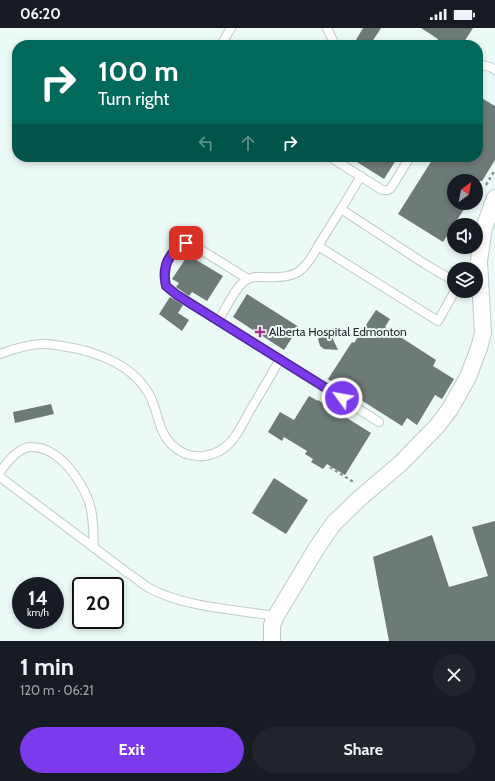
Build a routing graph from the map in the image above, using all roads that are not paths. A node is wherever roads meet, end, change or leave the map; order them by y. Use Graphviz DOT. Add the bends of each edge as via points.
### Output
graph roads {
  1 [pos="231,28"];
  2 [pos="327,28"];
  3 [pos="224,40"];
  4 [pos="333,40"];
  5 [pos="483,65"];
  6 [pos="495,70"];
  7 [pos="338,162"];
  8 [pos="407,162"];
  9 [pos="360,176"];
  10 [pos="495,198"];
  11 [pos="341,209"];
  12 [pos="318,246"];
  13 [pos="479,262"];
  14 [pos="447,277"];
  15 [pos="248,279"];
  16 [pos="451,298"];
  17 [pos="480,298"];
  18 [pos="218,321"];
  19 [pos="0,354"];
  20 [pos="280,359"];
  21 [pos="379,422"];
  22 [pos="0,472"];
  23 [pos="0,477"];
  24 [pos="94,548"];
  25 [pos="276,616"];
  26 [pos="272,641"];
  1 -- 3 [label="lane"];
  2 -- 4 [label="lane"];
  5 -- 6 [label="lane"];
  7 -- 9 [label="lane"];
  8 -- 9 [label="lane" via="388,190 382,190"];
  9 -- 11 [label="lane"];
  10 -- 13 [label="street" via="484,228"];
  11 -- 12 [label="lane"];
  11 -- 14 [label="lane"];
  12 -- 15 [label="lane" via="305,268 298,272 282,278"];
  12 -- 16 [label="lane" via="438,321"];
  15 -- 18 [label="lane" via="238,288"];
  15 -- 18 [label="lane" via="190,243 178,247 171,255 164,275 166,286"];
  17 -- 25 [label="street" via="483,333 479,348 468,377 450,409 414,450 334,523"];
  18 -- 20 [label="lane"];
  19 -- 20 [label="lane" via="46,344 104,357 128,371 148,393 155,406 162,431 170,443 190,455 201,457 221,450 234,438"];
  20 -- 21 [label="lane"];
  22 -- 24 [label="lane" via="14,455 32,447 51,453 62,460 74,472 89,501"];
  23 -- 24 [label="lane"];
  24 -- 25 [label="lane" via="150,588 175,599"];
  25 -- 26 [label="street" via="272,625"];
}
